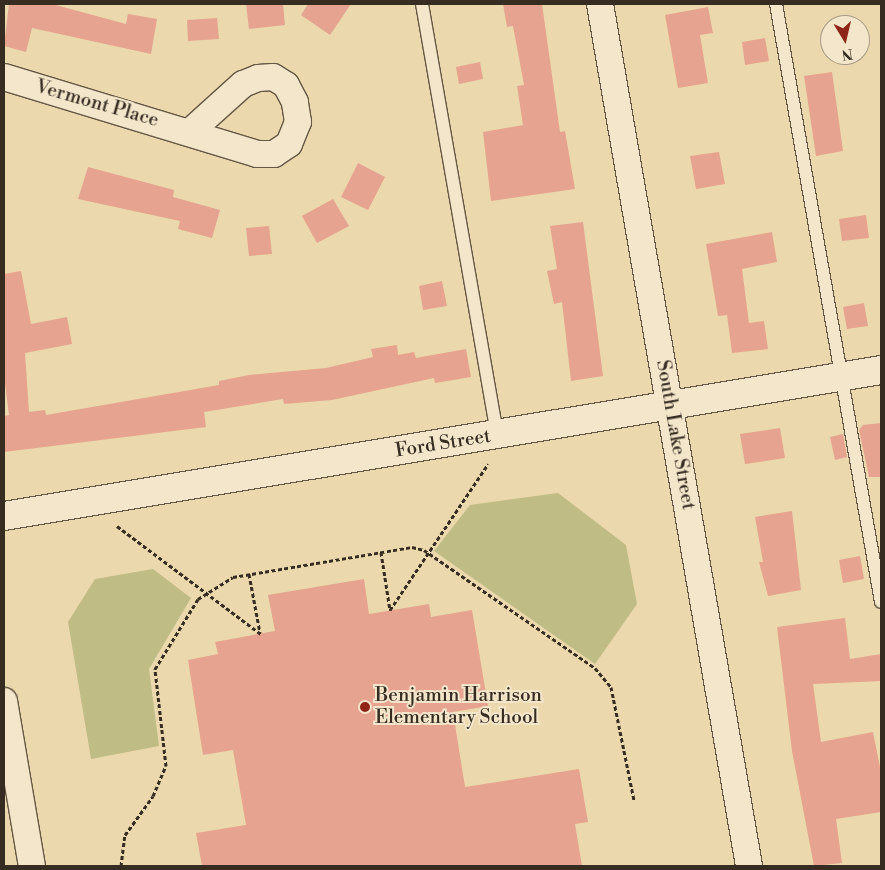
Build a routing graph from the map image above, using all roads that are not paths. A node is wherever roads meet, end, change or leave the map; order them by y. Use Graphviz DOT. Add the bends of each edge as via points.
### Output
graph roads {
  1 [pos="422,4"];
  2 [pos="600,4"];
  3 [pos="776,4"];
  4 [pos="4,77"];
  5 [pos="191,131"];
  6 [pos="881,370"];
  7 [pos="842,377"];
  8 [pos="670,406"];
  9 [pos="497,435"];
  10 [pos="4,516"];
  11 [pos="881,602"];
  12 [pos="4,701"];
  13 [pos="32,866"];
  14 [pos="749,866"];
  1 -- 9 [label="lane"];
  2 -- 8 [label="street, South Lake Street"];
  3 -- 7 [label="lane"];
  4 -- 5 [label="street, Vermont Place"];
  6 -- 7 [label="street, Ford Street"];
  7 -- 8 [label="street, Ford Street"];
  7 -- 11 [label="lane"];
  8 -- 9 [label="street, Ford Street"];
  8 -- 14 [label="street, South Lake Street"];
  9 -- 10 [label="street, Ford Street"];
  12 -- 13 [label="street"];
}
